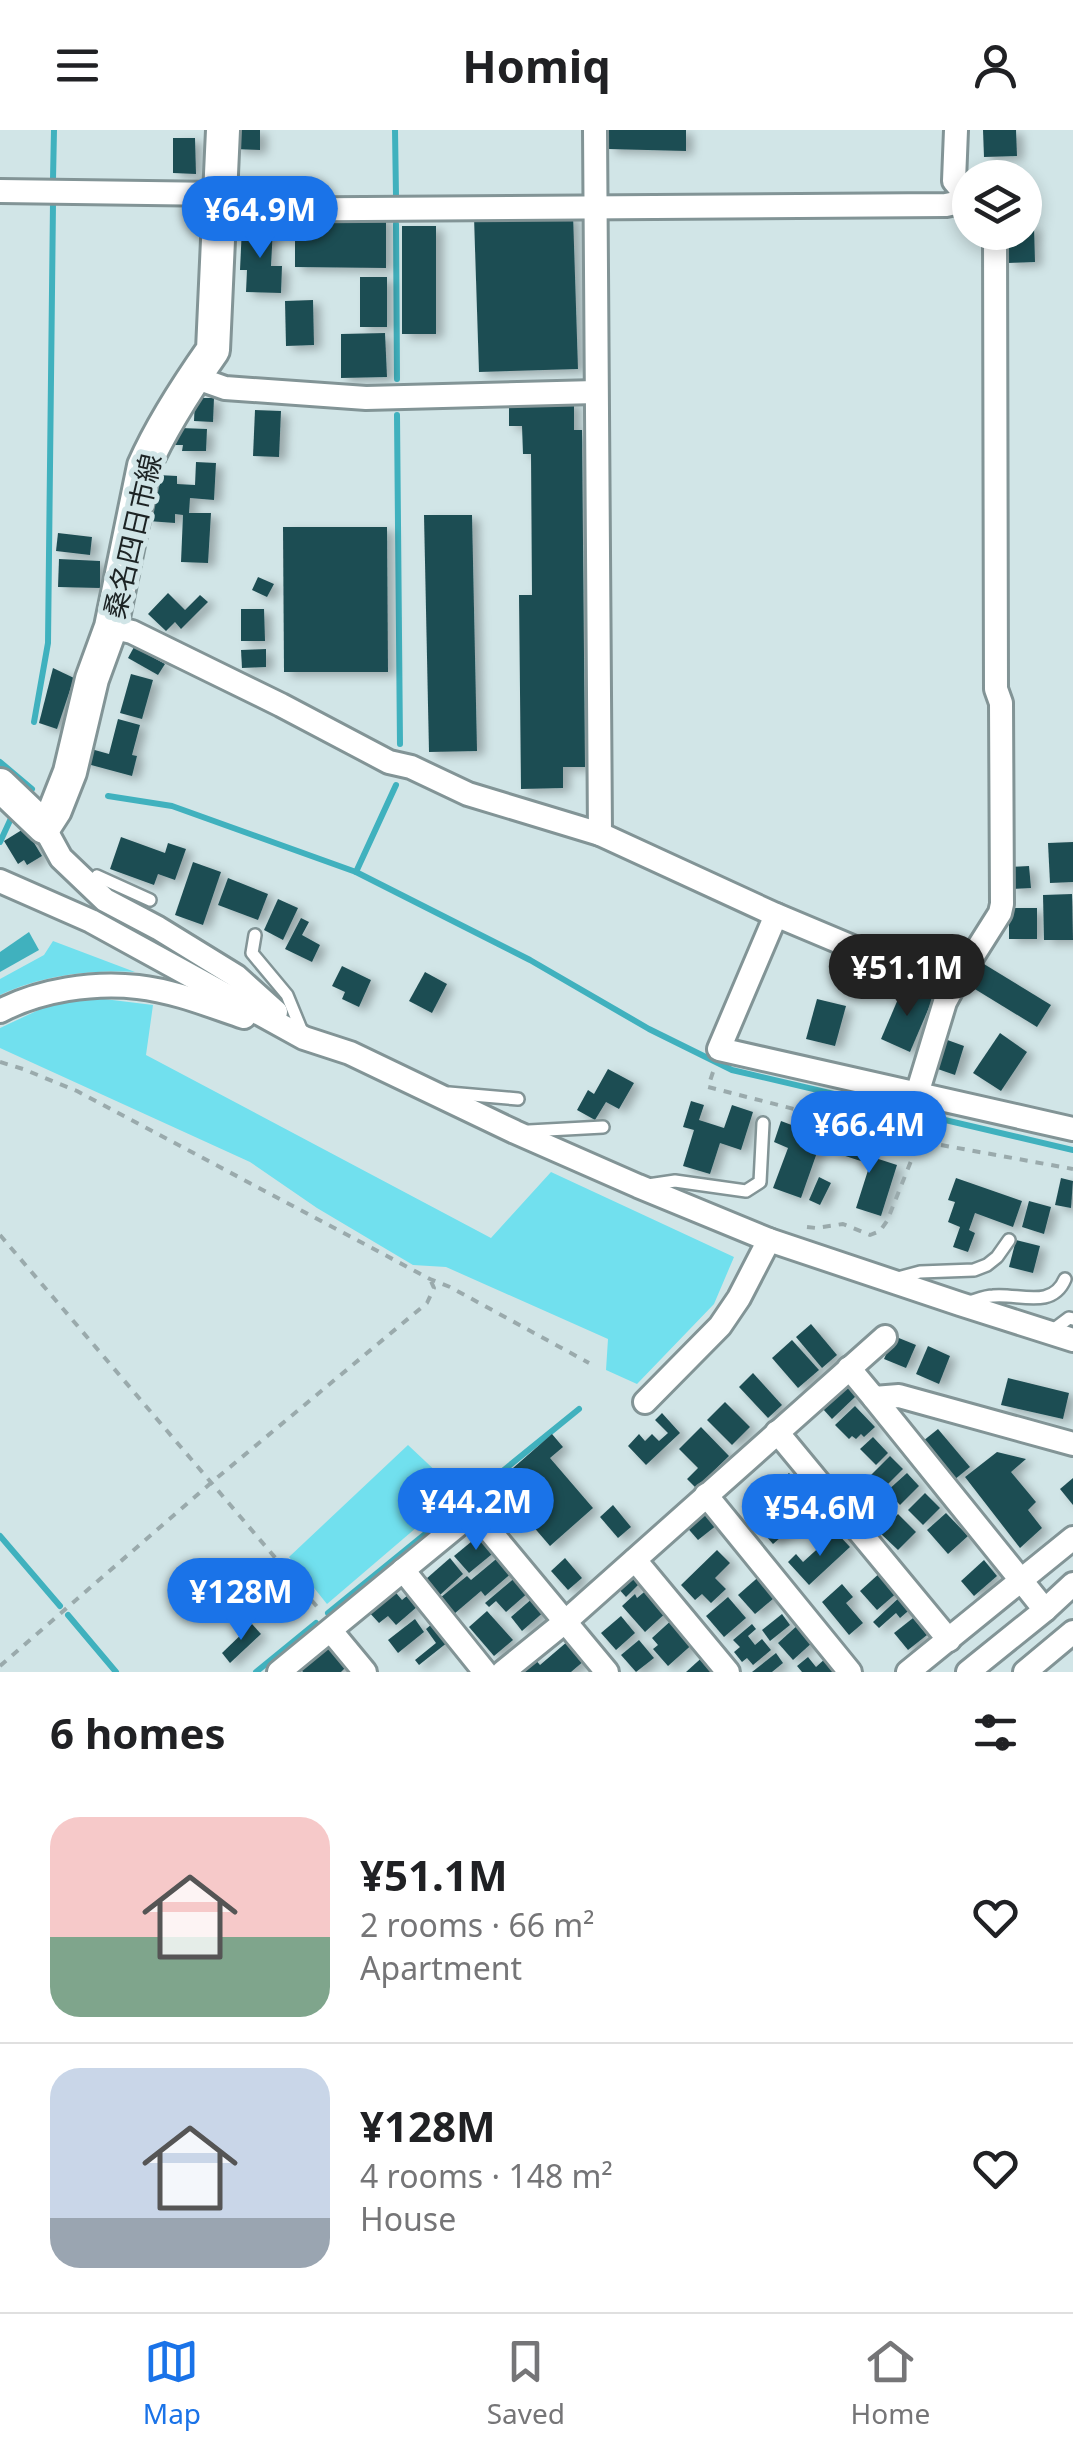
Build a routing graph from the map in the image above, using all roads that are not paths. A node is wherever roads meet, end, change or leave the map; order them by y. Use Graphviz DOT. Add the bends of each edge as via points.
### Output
graph roads {
  1 [pos="222,130"];
  2 [pos="595,130"];
  3 [pos="956,130"];
  4 [pos="955,160"];
  5 [pos="0,191"];
  6 [pos="220,202"];
  7 [pos="952,204"];
  8 [pos="595,207"];
  9 [pos="995,250"];
  10 [pos="194,377"];
  11 [pos="596,392"];
  12 [pos="111,627"];
  13 [pos="0,785"];
  14 [pos="49,818"];
  15 [pos="600,834"];
  16 [pos="0,881"];
  17 [pos="90,887"];
  18 [pos="150,900"];
  19 [pos="776,914"];
  20 [pos="254,935"];
  21 [pos="952,989"];
  22 [pos="0,1011"];
  23 [pos="304,1038"];
  24 [pos="430,1091"];
  25 [pos="916,1094"];
  26 [pos="518,1099"];
  27 [pos="763,1123"];
  28 [pos="603,1127"];
  29 [pos="1073,1129"];
  30 [pos="514,1132"];
  31 [pos="638,1186"];
  32 [pos="769,1240"];
  33 [pos="1008,1240"];
  34 [pos="1065,1279"];
  35 [pos="890,1280"];
  36 [pos="960,1304"];
  37 [pos="1073,1318"];
  38 [pos="1049,1333"];
  39 [pos="885,1337"];
  40 [pos="1073,1340"];
  41 [pos="849,1368"];
  42 [pos="874,1398"];
  43 [pos="645,1402"];
  44 [pos="777,1432"];
  45 [pos="1073,1444"];
  46 [pos="706,1495"];
  47 [pos="1073,1538"];
  48 [pos="636,1560"];
  49 [pos="403,1570"];
  50 [pos="1020,1580"];
  51 [pos="1073,1584"];
  52 [pos="1045,1610"];
  53 [pos="566,1621"];
  54 [pos="333,1629"];
  55 [pos="1073,1632"];
  56 [pos="949,1640"];
  57 [pos="278,1672"];
  58 [pos="365,1672"];
  59 [pos="485,1672"];
  60 [pos="503,1672"];
  61 [pos="608,1672"];
  62 [pos="728,1672"];
  63 [pos="850,1672"];
  64 [pos="908,1672"];
  65 [pos="968,1672"];
  66 [pos="1024,1672"];
  1 -- 6 [label="main road, 桑名四日市線"];
  2 -- 8 [label="street"];
  3 -- 4 [label="street"];
  5 -- 6 [label="street"];
  6 -- 8 [label="street"];
  6 -- 10 [label="main road, 桑名四日市線" via="214,350"];
  7 -- 8 [label="street"];
  8 -- 11 [label="street"];
  9 -- 21 [label="street" via="1002,904"];
  10 -- 11 [label="street" via="224,388 366,398"];
  10 -- 12 [label="main road, 桑名四日市線" via="144,466"];
  11 -- 15 [label="street"];
  12 -- 14 [label="main road, 桑名四日市線" via="70,772"];
  12 -- 15 [label="street" via="390,762"];
  13 -- 14 [label="main road"];
  14 -- 17 [label="street" via="62,858"];
  15 -- 19 [label="street"];
  16 -- 23 [label="street" via="91,922"];
  17 -- 18 [label="lane" via="97,876"];
  17 -- 23 [label="street" via="236,976"];
  19 -- 21 [label="street"];
  19 -- 25 [label="street" via="720,1049"];
  20 -- 23 [label="lane" via="252,953 287,995"];
  21 -- 25 [label="street"];
  22 -- 23 [label="street" via="61,991 139,987"];
  23 -- 24 [label="street"];
  24 -- 26 [label="lane"];
  24 -- 30 [label="street"];
  25 -- 29 [label="street"];
  27 -- 31 [label="lane" via="760,1182 746,1192 675,1181"];
  28 -- 30 [label="lane"];
  30 -- 31 [label="street"];
  31 -- 32 [label="street"];
  32 -- 35 [label="street"];
  32 -- 43 [label="street" via="720,1326"];
  33 -- 35 [label="lane" via="987,1266"];
  34 -- 36 [label="lane" via="1056,1293 1042,1298 991,1296"];
  35 -- 36 [label="street"];
  36 -- 38 [label="street"];
  37 -- 38 [label="lane"];
  38 -- 40 [label="street"];
  39 -- 41 [label="street"];
  41 -- 42 [label="street"];
  41 -- 44 [label="street"];
  42 -- 45 [label="street" via="899,1396"];
  42 -- 50 [label="street"];
  44 -- 46 [label="street"];
  44 -- 56 [label="street"];
  46 -- 48 [label="street"];
  46 -- 63 [label="street"];
  47 -- 50 [label="street"];
  48 -- 53 [label="street"];
  48 -- 62 [label="street"];
  49 -- 53 [label="street" via="474,1512"];
  49 -- 54 [label="street"];
  49 -- 59 [label="street"];
  50 -- 52 [label="street"];
  50 -- 56 [label="street"];
  51 -- 52 [label="street"];
  52 -- 65 [label="street"];
  53 -- 60 [label="street"];
  53 -- 61 [label="street"];
  54 -- 57 [label="street"];
  54 -- 58 [label="street"];
  55 -- 66 [label="street"];
  56 -- 64 [label="street"];
}
